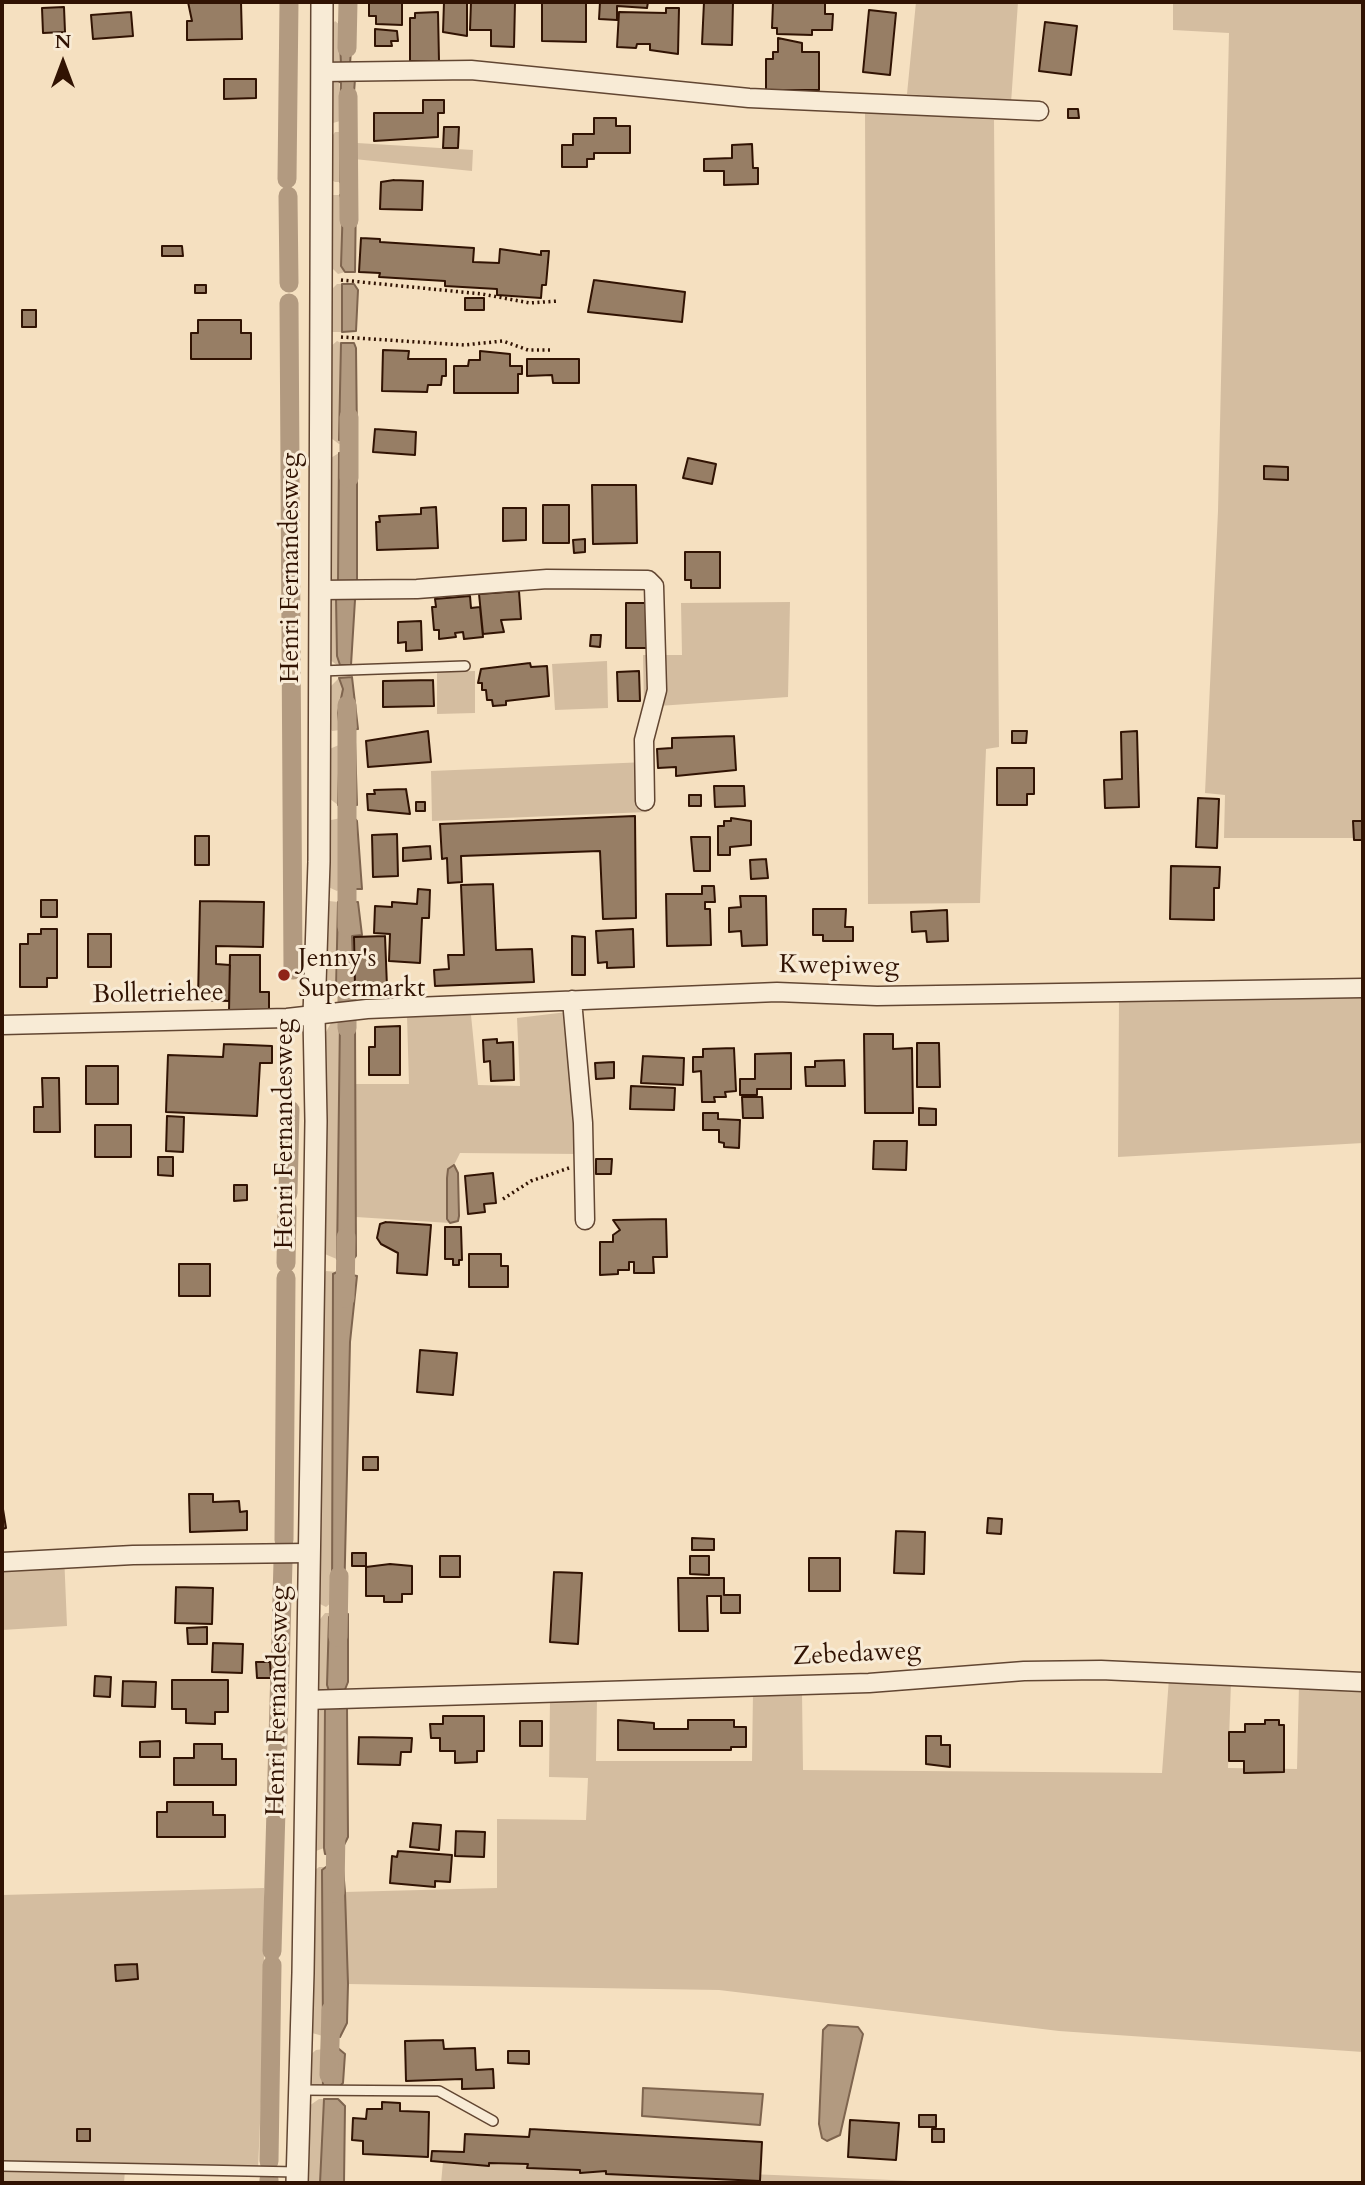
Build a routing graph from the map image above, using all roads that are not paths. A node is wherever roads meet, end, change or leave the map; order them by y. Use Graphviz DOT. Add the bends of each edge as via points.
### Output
graph roads {
  1 [pos="321,2"];
  2 [pos="330,72"];
  3 [pos="1039,111"];
  4 [pos="318,590"];
  5 [pos="465,666"];
  6 [pos="320,671"];
  7 [pos="645,801"];
  8 [pos="1363,988"];
  9 [pos="572,1000"];
  10 [pos="324,1013"];
  11 [pos="2,1025"];
  12 [pos="585,1220"];
  13 [pos="309,1553"];
  14 [pos="2,1562"];
  15 [pos="1363,1682"];
  16 [pos="307,1700"];
  17 [pos="299,2090"];
  18 [pos="493,2121"];
  19 [pos="2,2166"];
  20 [pos="297,2178"];
  1 -- 2 [label="street, Henri Fernandesweg"];
  2 -- 3 [label="street" via="471,70 749,98"];
  2 -- 4 [label="street, Henri Fernandesweg" via="321,279"];
  4 -- 6 [label="street, Henri Fernandesweg"];
  4 -- 7 [label="street" via="417,589 547,579 648,580 654,586 657,690 644,740"];
  5 -- 6 [label="lane"];
  6 -- 10 [label="street, Henri Fernandesweg"];
  8 -- 9 [label="street, Kwepiweg" via="877,996 777,992"];
  9 -- 10 [label="street, Kwepiweg"];
  9 -- 12 [label="street"];
  10 -- 11 [label="street, Bolletriehee" via="287,1018"];
  10 -- 13 [label="street, Henri Fernandesweg" via="316,1121"];
  13 -- 14 [label="street"];
  13 -- 16 [label="street, Henri Fernandesweg"];
  15 -- 16 [label="street, Zebedaweg" via="1101,1670 1012,1671 869,1683"];
  16 -- 17 [label="street, Henri Fernandesweg"];
  17 -- 18 [label="lane" via="439,2091"];
  17 -- 20 [label="street, Henri Fernandesweg"];
  19 -- 20 [label="lane"];
}
